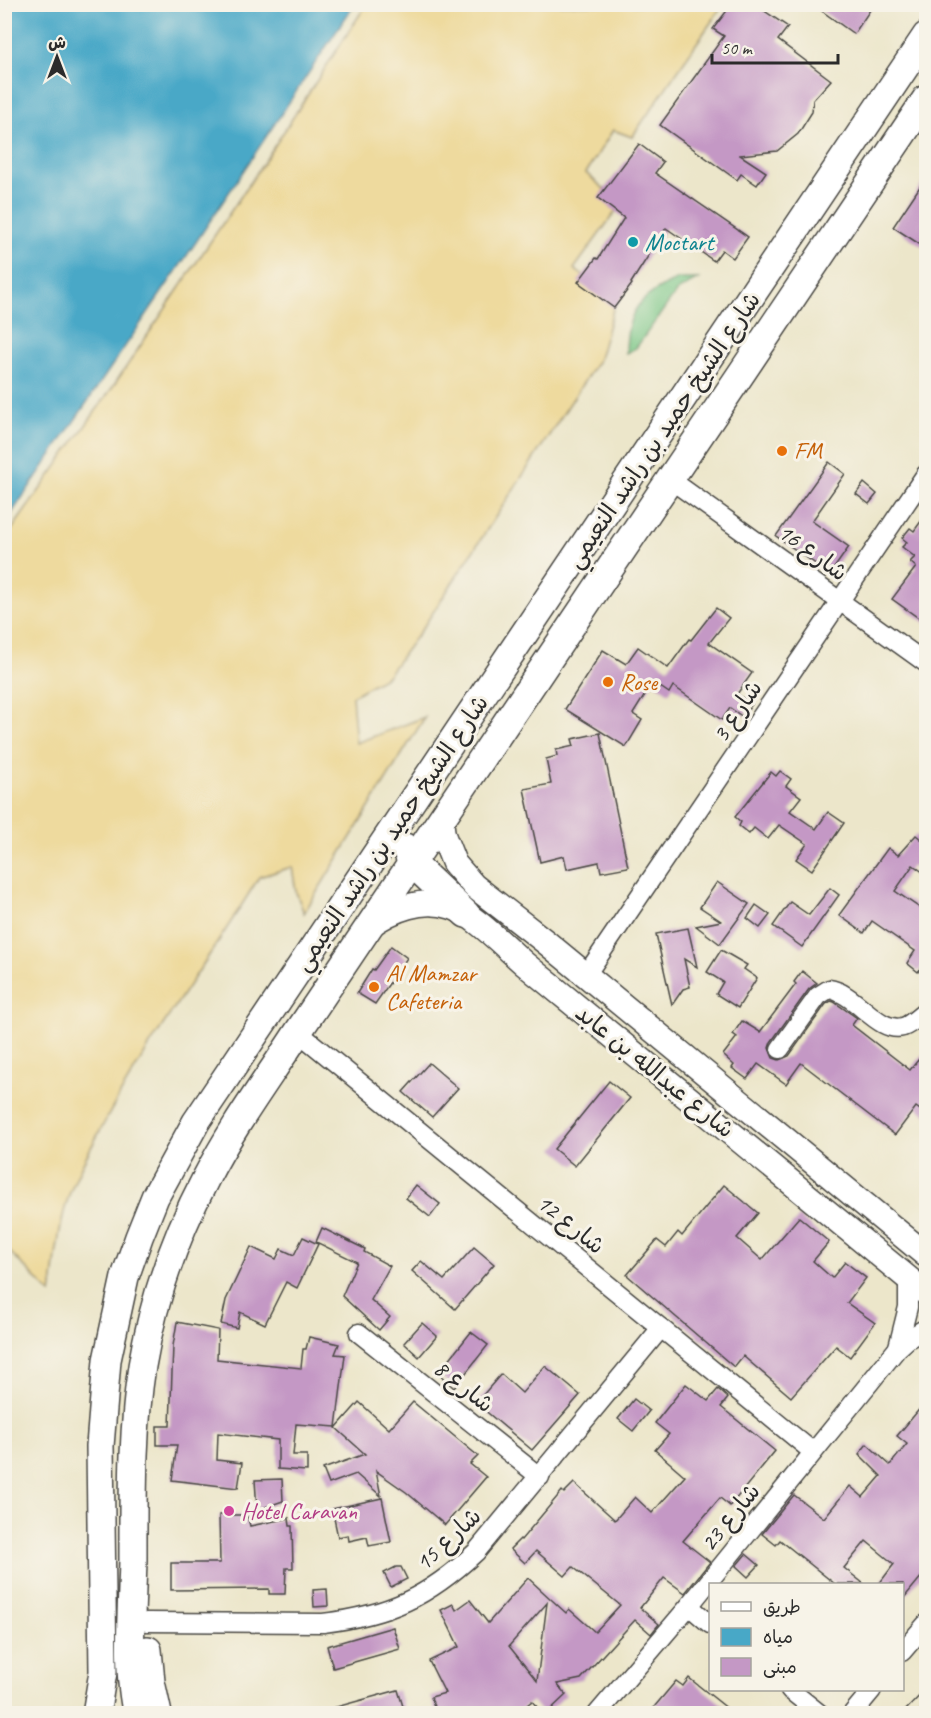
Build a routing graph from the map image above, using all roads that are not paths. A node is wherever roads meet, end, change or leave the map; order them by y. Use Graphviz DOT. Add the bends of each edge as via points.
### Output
graph roads {
  1 [pos="927,36"];
  2 [pos="927,99"];
  3 [pos="927,474"];
  4 [pos="671,480"];
  5 [pos="841,602"];
  6 [pos="927,663"];
  7 [pos="424,784"];
  8 [pos="441,820"];
  9 [pos="412,863"];
  10 [pos="466,914"];
  11 [pos="369,926"];
  12 [pos="547,943"];
  13 [pos="526,965"];
  14 [pos="586,975"];
  15 [pos="927,1011"];
  16 [pos="298,1032"];
  17 [pos="780,1049"];
  18 [pos="879,1216"];
  19 [pos="861,1240"];
  20 [pos="927,1256"];
  21 [pos="917,1286"];
  22 [pos="661,1328"];
  23 [pos="927,1328"];
  24 [pos="359,1333"];
  25 [pos="897,1349"];
  26 [pos="813,1452"];
  27 [pos="540,1477"];
  28 [pos="133,1534"];
  29 [pos="689,1606"];
  30 [pos="146,1622"];
  31 [pos="709,1622"];
  32 [pos="927,1624"];
  33 [pos="904,1651"];
  34 [pos="792,1691"];
  35 [pos="870,1691"];
  36 [pos="96,1713"];
  37 [pos="137,1713"];
  38 [pos="158,1713"];
  39 [pos="597,1713"];
  40 [pos="820,1713"];
  41 [pos="852,1713"];
  1 -- 7 [label="main road, شارع الشيخ حميد بن راشد النعيمي"];
  2 -- 4 [label="main road, شارع الشيخ حميد بن راشد النعيمي"];
  3 -- 5 [label="street, شارع 3"];
  4 -- 5 [label="street, شارع 16"];
  4 -- 8 [label="main road, شارع الشيخ حميد بن راشد النعيمي"];
  5 -- 6 [label="street, شارع 16"];
  5 -- 14 [label="street, شارع 3"];
  7 -- 9 [label="main road" via="405,837"];
  7 -- 36 [label="main road, شارع الشيخ حميد بن راشد النعيمي" via="196,1122 155,1197 139,1237 115,1318 102,1403 99,1446 103,1672"];
  8 -- 9 [label="main road, شارع الشيخ حميد بن راشد النعيمي"];
  8 -- 12 [label="main road, شارع عبدالله بن عابد" via="447,850 463,875"];
  9 -- 10 [label="main road"];
  9 -- 11 [label="main road, شارع الشيخ حميد بن راشد النعيمي"];
  10 -- 11 [label="main road, شارع عبدالله بن عابد" via="452,907 416,904 391,912"];
  10 -- 13 [label="main road, شارع عبدالله بن عابد"];
  11 -- 16 [label="main road, شارع الشيخ حميد بن راشد النعيمي"];
  12 -- 13 [label="main road" via="540,940 526,945"];
  12 -- 14 [label="main road, شارع عبدالله بن عابد"];
  13 -- 19 [label="main road, شارع عبدالله بن عابد"];
  14 -- 18 [label="main road, شارع عبدالله بن عابد"];
  15 -- 17 [label="street" via="895,1028 843,993 830,989 818,996"];
  16 -- 22 [label="street, شارع 12"];
  16 -- 28 [label="main road, شارع الشيخ حميد بن راشد النعيمي" via="207,1176 185,1221 161,1287 144,1355 137,1405"];
  18 -- 19 [label="main road" via="867,1215 859,1223"];
  18 -- 20 [label="main road, شارع عبدالله بن عابد"];
  19 -- 21 [label="main road, شارع عبدالله بن عابد"];
  21 -- 25 [label="street, شارع 23"];
  22 -- 26 [label="street, شارع 12"];
  22 -- 27 [label="street, شارع 15"];
  23 -- 25 [label="street, شارع 23"];
  24 -- 27 [label="street, شارع 8"];
  25 -- 26 [label="street, شارع 23"];
  26 -- 29 [label="street, شارع 23"];
  27 -- 30 [label="street, شارع 15" via="455,1571 424,1593 380,1613 323,1623"];
  28 -- 30 [label="main road" via="143,1571"];
  28 -- 37 [label="main road, شارع الشيخ حميد بن راشد النعيمي" via="132,1674"];
  29 -- 31 [label="street"];
  29 -- 39 [label="street, شارع 23"];
  30 -- 38 [label="main road"];
  32 -- 33 [label="street"];
  34 -- 40 [label="street"];
  35 -- 41 [label="street"];
}
